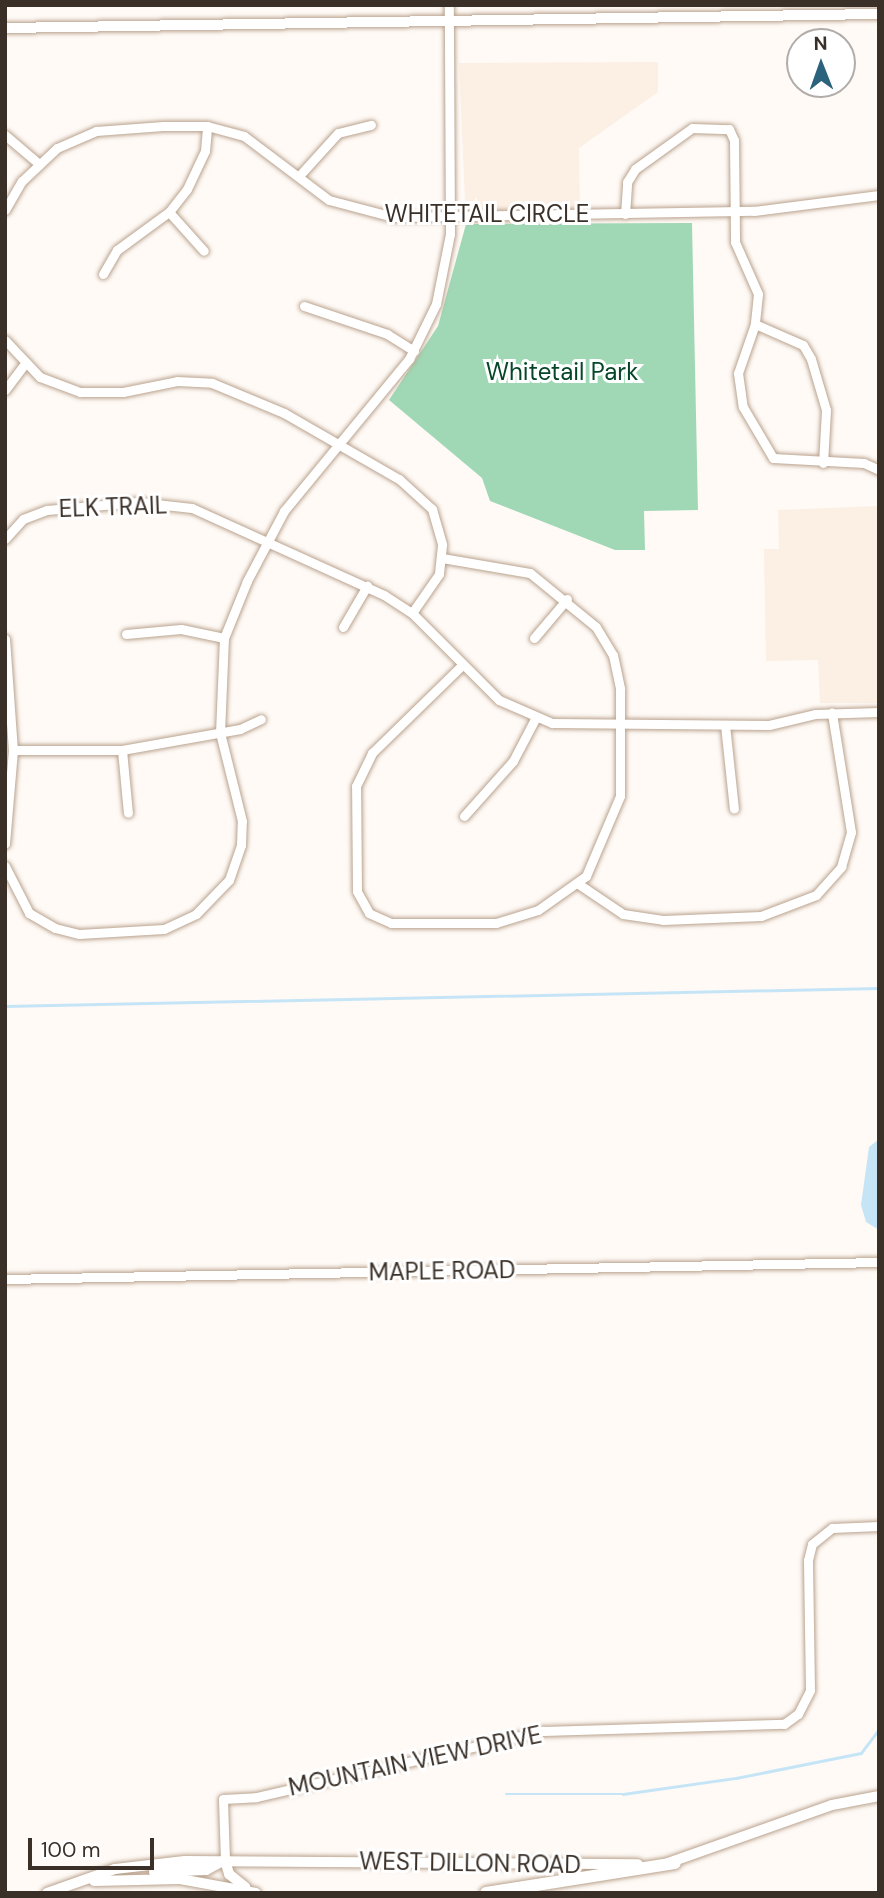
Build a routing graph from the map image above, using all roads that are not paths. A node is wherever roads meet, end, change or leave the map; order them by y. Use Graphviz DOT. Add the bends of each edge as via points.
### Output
graph roads {
  1 [pos="449,5"];
  2 [pos="879,14"];
  3 [pos="450,20"];
  4 [pos="5,28"];
  5 [pos="371,125"];
  6 [pos="206,126"];
  7 [pos="5,135"];
  8 [pos="38,163"];
  9 [pos="299,176"];
  10 [pos="879,195"];
  11 [pos="5,210"];
  12 [pos="169,212"];
  13 [pos="734,212"];
  14 [pos="625,214"];
  15 [pos="451,216"];
  16 [pos="204,251"];
  17 [pos="103,275"];
  18 [pos="304,306"];
  19 [pos="755,324"];
  20 [pos="5,340"];
  21 [pos="414,352"];
  22 [pos="24,365"];
  23 [pos="5,390"];
  24 [pos="336,442"];
  25 [pos="823,463"];
  26 [pos="879,470"];
  27 [pos="5,539"];
  28 [pos="268,540"];
  29 [pos="442,558"];
  30 [pos="367,586"];
  31 [pos="567,599"];
  32 [pos="412,613"];
  33 [pos="343,627"];
  34 [pos="126,634"];
  35 [pos="225,638"];
  36 [pos="534,638"];
  37 [pos="5,639"];
  38 [pos="461,666"];
  39 [pos="879,712"];
  40 [pos="832,713"];
  41 [pos="261,719"];
  42 [pos="535,719"];
  43 [pos="725,725"];
  44 [pos="622,726"];
  45 [pos="220,733"];
  46 [pos="13,750"];
  47 [pos="122,750"];
  48 [pos="734,809"];
  49 [pos="128,813"];
  50 [pos="464,816"];
  51 [pos="5,844"];
  52 [pos="5,866"];
  53 [pos="577,883"];
  54 [pos="879,1262"];
  55 [pos="5,1279"];
  56 [pos="879,1526"];
  57 [pos="879,1796"];
  58 [pos="225,1860"];
  59 [pos="675,1863"];
  60 [pos="126,1877"];
  61 [pos="51,1892"];
  62 [pos="257,1893"];
  63 [pos="486,1893"];
  1 -- 3 [label="street"];
  2 -- 3 [label="main road"];
  3 -- 4 [label="main road"];
  3 -- 15 [label="street"];
  5 -- 9 [label="street" via="338,133"];
  6 -- 8 [label="street, WHITETAIL CIRCLE" via="96,131"];
  6 -- 9 [label="street, WHITETAIL CIRCLE" via="244,136"];
  6 -- 12 [label="street" via="197,171"];
  7 -- 8 [label="street"];
  8 -- 11 [label="street, WHITETAIL CIRCLE"];
  9 -- 15 [label="street, WHITETAIL CIRCLE" via="329,200 369,214"];
  10 -- 13 [label="street, WHITETAIL CIRCLE"];
  12 -- 16 [label="street"];
  12 -- 17 [label="street" via="117,250"];
  13 -- 14 [label="street, WHITETAIL CIRCLE"];
  13 -- 14 [label="street" via="733,136 714,125 692,128 635,169 627,182"];
  13 -- 19 [label="street" via="735,242 758,294"];
  14 -- 15 [label="street, WHITETAIL CIRCLE"];
  15 -- 21 [label="street" via="441,288"];
  18 -- 21 [label="street" via="387,334"];
  19 -- 25 [label="street" via="803,345 811,359 826,410"];
  19 -- 25 [label="street" via="737,378 762,446 783,463"];
  20 -- 22 [label="street"];
  21 -- 24 [label="street"];
  22 -- 23 [label="street"];
  22 -- 24 [label="street" via="58,386 103,395 177,381 212,383 284,412"];
  24 -- 28 [label="street"];
  24 -- 29 [label="street" via="423,498 438,522"];
  25 -- 26 [label="street" via="864,463"];
  27 -- 28 [label="street, ELK TRAIL" via="23,519 47,510 138,502 192,508"];
  28 -- 30 [label="street, ELK TRAIL"];
  28 -- 35 [label="street"];
  29 -- 31 [label="street" via="508,565 550,584"];
  29 -- 32 [label="street" via="429,593"];
  30 -- 32 [label="street, ELK TRAIL"];
  30 -- 33 [label="street"];
  31 -- 36 [label="street"];
  31 -- 44 [label="street" via="596,627 613,655"];
  32 -- 38 [label="street, ELK TRAIL"];
  34 -- 35 [label="street" via="181,629"];
  35 -- 45 [label="street"];
  37 -- 46 [label="street"];
  38 -- 42 [label="street, ELK TRAIL" via="499,700"];
  38 -- 53 [label="street" via="399,724 362,769 354,799 362,903 391,923 496,923 538,910"];
  39 -- 40 [label="street"];
  40 -- 43 [label="street" via="769,725"];
  40 -- 53 [label="street" via="851,832 841,867 816,895 761,916 663,920 623,914"];
  41 -- 45 [label="street"];
  42 -- 44 [label="street"];
  42 -- 50 [label="street" via="513,761"];
  43 -- 44 [label="street"];
  43 -- 48 [label="street"];
  44 -- 53 [label="street" via="617,811 597,859"];
  45 -- 47 [label="street"];
  45 -- 52 [label="street" via="242,821 241,845 229,880 183,922 118,933 69,932 41,922 19,902"];
  46 -- 47 [label="street"];
  46 -- 51 [label="street"];
  47 -- 49 [label="street"];
  54 -- 55 [label="street, MAPLE ROAD"];
  56 -- 58 [label="street, MOUNTAIN VIEW DRIVE" via="832,1528 812,1544 807,1560 810,1690 798,1714 784,1724 543,1731 256,1797 223,1799"];
  57 -- 59 [label="main road, WEST DILLON ROAD" via="832,1805"];
  58 -- 59 [label="main road, WEST DILLON ROAD"];
  58 -- 60 [label="main road" via="206,1870"];
  58 -- 61 [label="main road, WEST DILLON ROAD" via="139,1864"];
  58 -- 62 [label="main road" via="232,1879"];
  59 -- 63 [label="highway"];
  60 -- 61 [label="main road, WEST DILLON ROAD"];
  60 -- 62 [label="main road, WEST DILLON ROAD" via="180,1879"];
}
